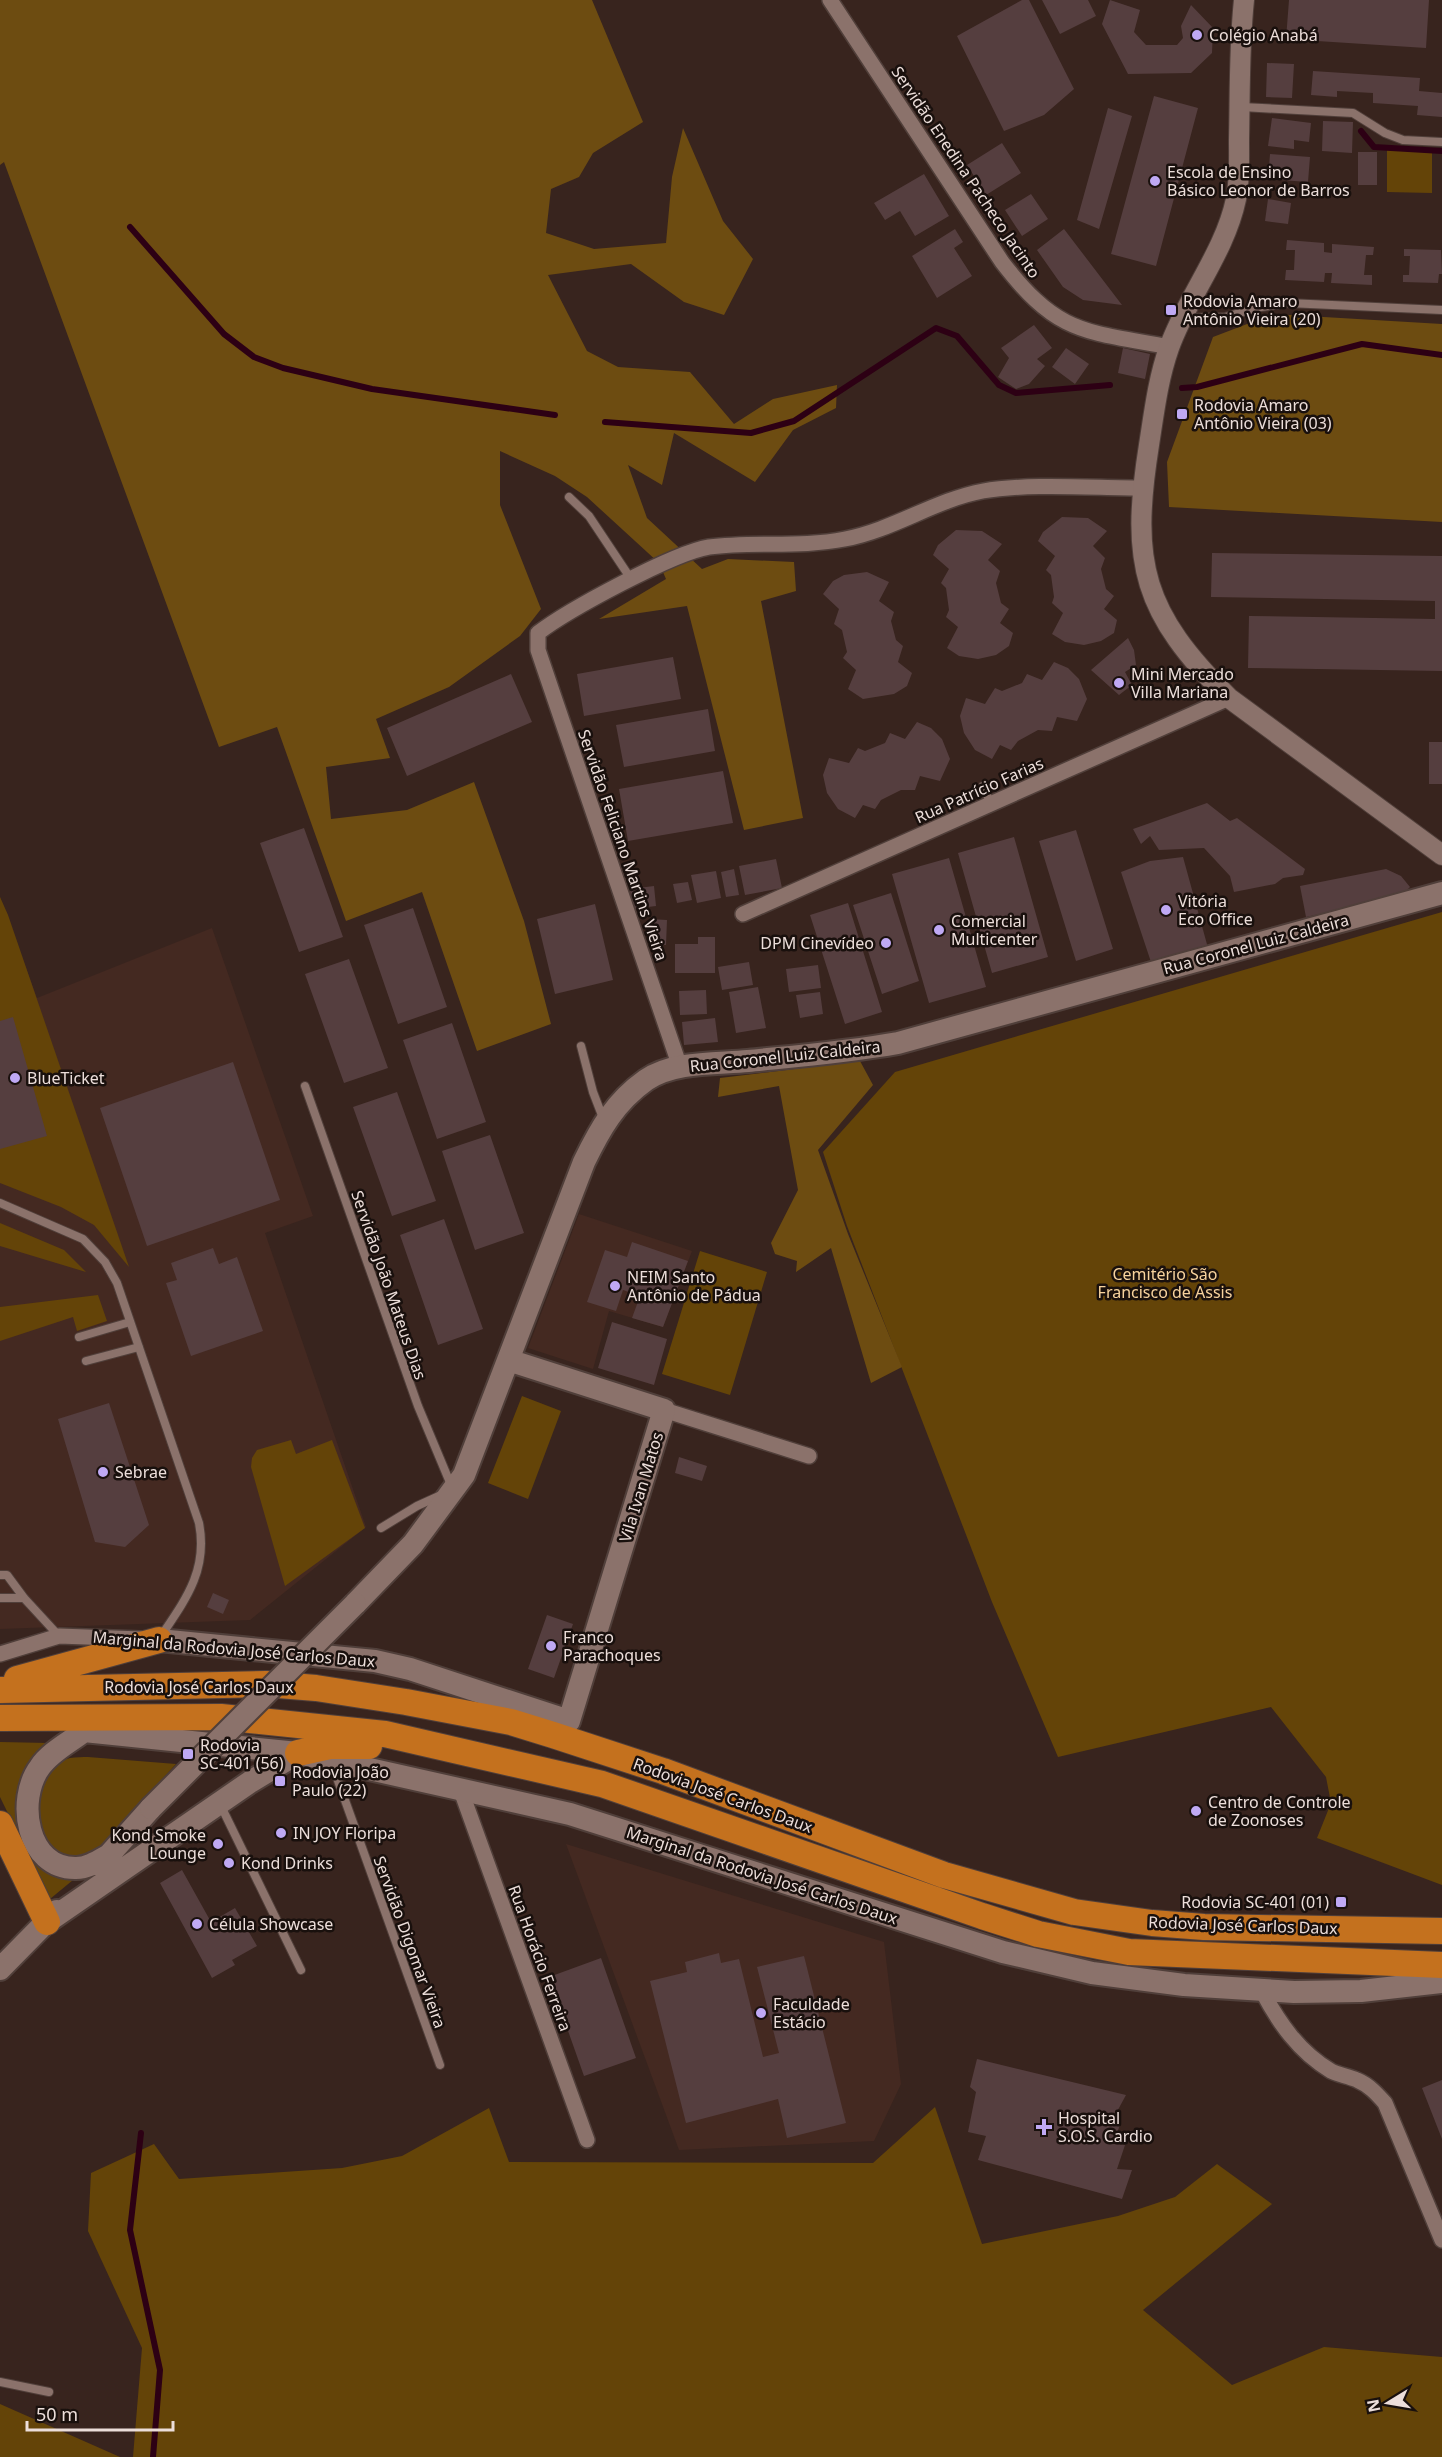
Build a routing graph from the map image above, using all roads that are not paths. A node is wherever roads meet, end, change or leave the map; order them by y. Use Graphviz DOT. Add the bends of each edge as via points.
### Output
graph roads {
  1 [pos="830,0"];
  2 [pos="1244,0"];
  3 [pos="1240,107"];
  4 [pos="1442,142"];
  5 [pos="1442,310"];
  6 [pos="1183,318"];
  7 [pos="1169,347"];
  8 [pos="1142,488"];
  9 [pos="569,497"];
  10 [pos="632,580"];
  11 [pos="1229,698"];
  12 [pos="983,786"];
  13 [pos="991,804"];
  14 [pos="1442,855"];
  15 [pos="1442,893"];
  16 [pos="742,914"];
  17 [pos="581,1046"];
  18 [pos="680,1067"];
  19 [pos="305,1086"];
  20 [pos="605,1122"];
  21 [pos="0,1203"];
  22 [pos="130,1322"];
  23 [pos="79,1337"];
  24 [pos="139,1347"];
  25 [pos="508,1360"];
  26 [pos="86,1361"];
  27 [pos="664,1410"];
  28 [pos="809,1456"];
  29 [pos="453,1490"];
  30 [pos="381,1528"];
  31 [pos="0,1575"];
  32 [pos="0,1598"];
  33 [pos="24,1598"];
  34 [pos="59,1636"];
  35 [pos="159,1640"];
  36 [pos="0,1654"];
  37 [pos="0,1684"];
  38 [pos="0,1690"];
  39 [pos="0,1718"];
  40 [pos="41,1718"];
  41 [pos="568,1721"];
  42 [pos="84,1731"];
  43 [pos="450,1748"];
  44 [pos="298,1753"];
  45 [pos="331,1760"];
  46 [pos="663,1771"];
  47 [pos="460,1788"];
  48 [pos="220,1803"];
  49 [pos="0,1824"];
  50 [pos="111,1854"];
  51 [pos="47,1922"];
  52 [pos="1442,1931"];
  53 [pos="1442,1965"];
  54 [pos="0,1969"];
  55 [pos="301,1970"];
  56 [pos="1442,1982"];
  57 [pos="1262,1991"];
  58 [pos="440,2065"];
  59 [pos="586,2140"];
  60 [pos="1442,2240"];
  61 [pos="0,2382"];
  62 [pos="49,2392"];
  1 -- 7 [label="street, Servidão Enedina Pacheco Jacinto" via="1026,294 1069,325"];
  2 -- 3 [label="street"];
  3 -- 4 [label="lane" via="1353,113 1403,140"];
  3 -- 6 [label="street" via="1236,200"];
  5 -- 6 [label="lane" via="1288,303 1225,317"];
  6 -- 7 [label="street"];
  7 -- 8 [label="street"];
  8 -- 10 [label="street" via="982,492 846,539 705,548"];
  8 -- 11 [label="street" via="1144,566 1152,596 1184,649"];
  9 -- 10 [label="lane" via="589,516"];
  10 -- 18 [label="street, Servidão Feliciano Martins Vieira" via="538,633 538,650"];
  11 -- 13 [label="street, Rua Patrício Farias"];
  11 -- 14 [label="street"];
  12 -- 13 [label="lane"];
  13 -- 16 [label="street, Rua Patrício Farias"];
  15 -- 18 [label="main road, Rua Coronel Luiz Caldeira" via="898,1043"];
  17 -- 20 [label="lane"];
  18 -- 20 [label="main road, Rua Coronel Luiz Caldeira" via="648,1079 617,1104"];
  19 -- 29 [label="lane, Servidão João Mateus Dias" via="418,1406"];
  20 -- 25 [label="main road, Rua Coronel Luiz Caldeira" via="564,1210"];
  21 -- 22 [label="lane" via="83,1239 105,1262 117,1283"];
  22 -- 23 [label="lane"];
  22 -- 24 [label="lane"];
  24 -- 26 [label="lane"];
  24 -- 35 [label="lane" via="202,1541 200,1566"];
  25 -- 27 [label="main road, Vila Ivan Matos"];
  25 -- 29 [label="main road, Rua Coronel Luiz Caldeira" via="474,1452"];
  27 -- 28 [label="street"];
  27 -- 41 [label="main road, Vila Ivan Matos"];
  29 -- 30 [label="lane"];
  29 -- 50 [label="main road, Rua Coronel Luiz Caldeira, bridge" via="406,1551 151,1808"];
  31 -- 33 [label="lane" via="7,1575"];
  32 -- 33 [label="lane"];
  33 -- 34 [label="lane"];
  34 -- 35 [label="street, Marginal da Rodovia José Carlos Daux"];
  34 -- 36 [label="street, Marginal da Rodovia José Carlos Daux"];
  35 -- 37 [label="highway"];
  35 -- 41 [label="main road, Marginal da Rodovia José Carlos Daux" via="375,1661 411,1669"];
  38 -- 46 [label="highway, Rodovia José Carlos Daux" via="219,1683 316,1688 510,1722"];
  39 -- 40 [label="highway, Rodovia José Carlos Daux"];
  40 -- 42 [label="highway"];
  40 -- 43 [label="highway, Rodovia José Carlos Daux" via="221,1717 385,1734"];
  41 -- 46 [label="highway"];
  42 -- 44 [label="main road, Marginal da Rodovia José Carlos Daux"];
  42 -- 50 [label="main road" via="40,1767 28,1794 28,1825 37,1846 55,1863 66,1867 79,1868"];
  43 -- 44 [label="highway" via="330,1746"];
  43 -- 53 [label="highway, Rodovia José Carlos Daux" via="602,1784 982,1916 1092,1947 1129,1952"];
  44 -- 45 [label="main road, Marginal da Rodovia José Carlos Daux"];
  44 -- 48 [label="main road"];
  45 -- 47 [label="main road, Marginal da Rodovia José Carlos Daux"];
  45 -- 58 [label="lane, Servidão Digomar Vieira"];
  46 -- 52 [label="highway, Rodovia José Carlos Daux" via="944,1875 1074,1912 1204,1927"];
  47 -- 57 [label="main road, Marginal da Rodovia José Carlos Daux" via="570,1814 1003,1952 1092,1973"];
  47 -- 59 [label="street, Rua Horácio Ferreira"];
  48 -- 51 [label="main road"];
  48 -- 55 [label="lane"];
  49 -- 51 [label="highway"];
  50 -- 51 [label="main road, Rua Coronel Luiz Caldeira"];
  51 -- 54 [label="main road"];
  56 -- 57 [label="main road, Marginal da Rodovia José Carlos Daux" via="1361,1991"];
  57 -- 60 [label="street" via="1294,2041 1317,2062 1334,2073 1359,2080 1385,2103"];
  61 -- 62 [label="lane"];
}
